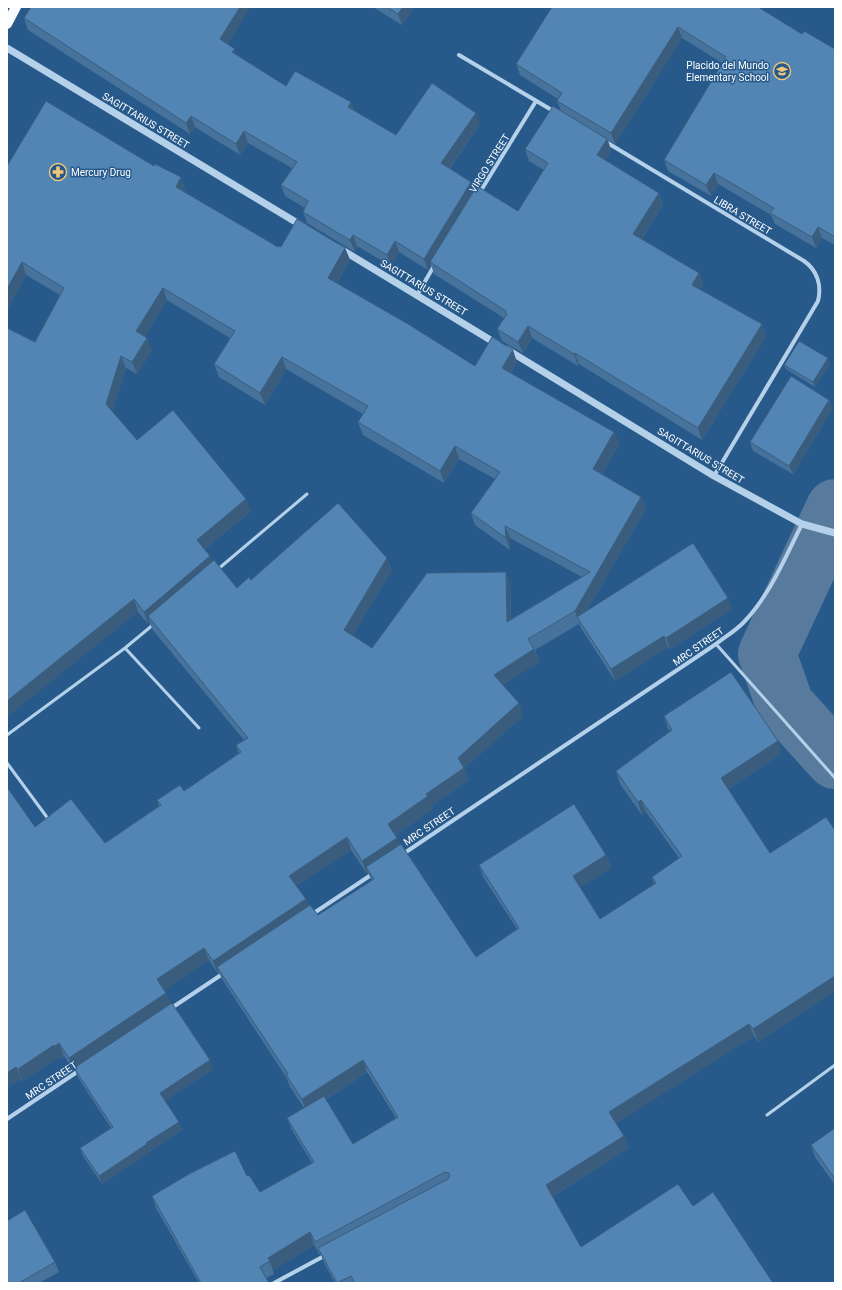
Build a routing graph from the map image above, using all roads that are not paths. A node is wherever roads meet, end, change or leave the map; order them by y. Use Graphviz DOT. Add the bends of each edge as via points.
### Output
graph roads {
  1 [pos="16,7"];
  2 [pos="7,24"];
  3 [pos="7,48"];
  4 [pos="459,55"];
  5 [pos="536,101"];
  6 [pos="557,113"];
  7 [pos="605,142"];
  8 [pos="479,194"];
  9 [pos="308,229"];
  10 [pos="335,245"];
  11 [pos="438,261"];
  12 [pos="417,295"];
  13 [pos="714,476"];
  14 [pos="307,494"];
  15 [pos="802,524"];
  16 [pos="835,533"];
  17 [pos="216,571"];
  18 [pos="155,622"];
  19 [pos="716,644"];
  20 [pos="125,648"];
  21 [pos="199,728"];
  22 [pos="7,735"];
  23 [pos="7,763"];
  24 [pos="835,778"];
  25 [pos="52,823"];
  26 [pos="398,857"];
  27 [pos="378,870"];
  28 [pos="305,919"];
  29 [pos="226,972"];
  30 [pos="166,1012"];
  31 [pos="86,1066"];
  32 [pos="835,1066"];
  33 [pos="766,1115"];
  34 [pos="7,1119"];
  35 [pos="329,1254"];
  36 [pos="274,1283"];
  1 -- 2 [label="main road"];
  3 -- 9 [label="street, SAGITTARIUS STREET"];
  4 -- 5 [label="street"];
  5 -- 6 [label="street"];
  5 -- 8 [label="street, VIRGO STREET"];
  7 -- 13 [label="street, LIBRA STREET" via="810,265 820,287 818,301"];
  10 -- 12 [label="street, SAGITTARIUS STREET"];
  11 -- 12 [label="street"];
  12 -- 13 [label="street, SAGITTARIUS STREET"];
  13 -- 15 [label="street, SAGITTARIUS STREET"];
  14 -- 17 [label="lane"];
  15 -- 16 [label="street, SAGITTARIUS STREET"];
  15 -- 19 [label="street, MRC STREET" via="764,596 742,624"];
  18 -- 20 [label="lane"];
  19 -- 24 [label="lane"];
  19 -- 26 [label="street, MRC STREET"];
  20 -- 21 [label="lane"];
  20 -- 22 [label="lane"];
  23 -- 25 [label="lane"];
  27 -- 28 [label="street"];
  29 -- 30 [label="street"];
  31 -- 34 [label="street, MRC STREET"];
  32 -- 33 [label="lane"];
  35 -- 36 [label="street"];
}
